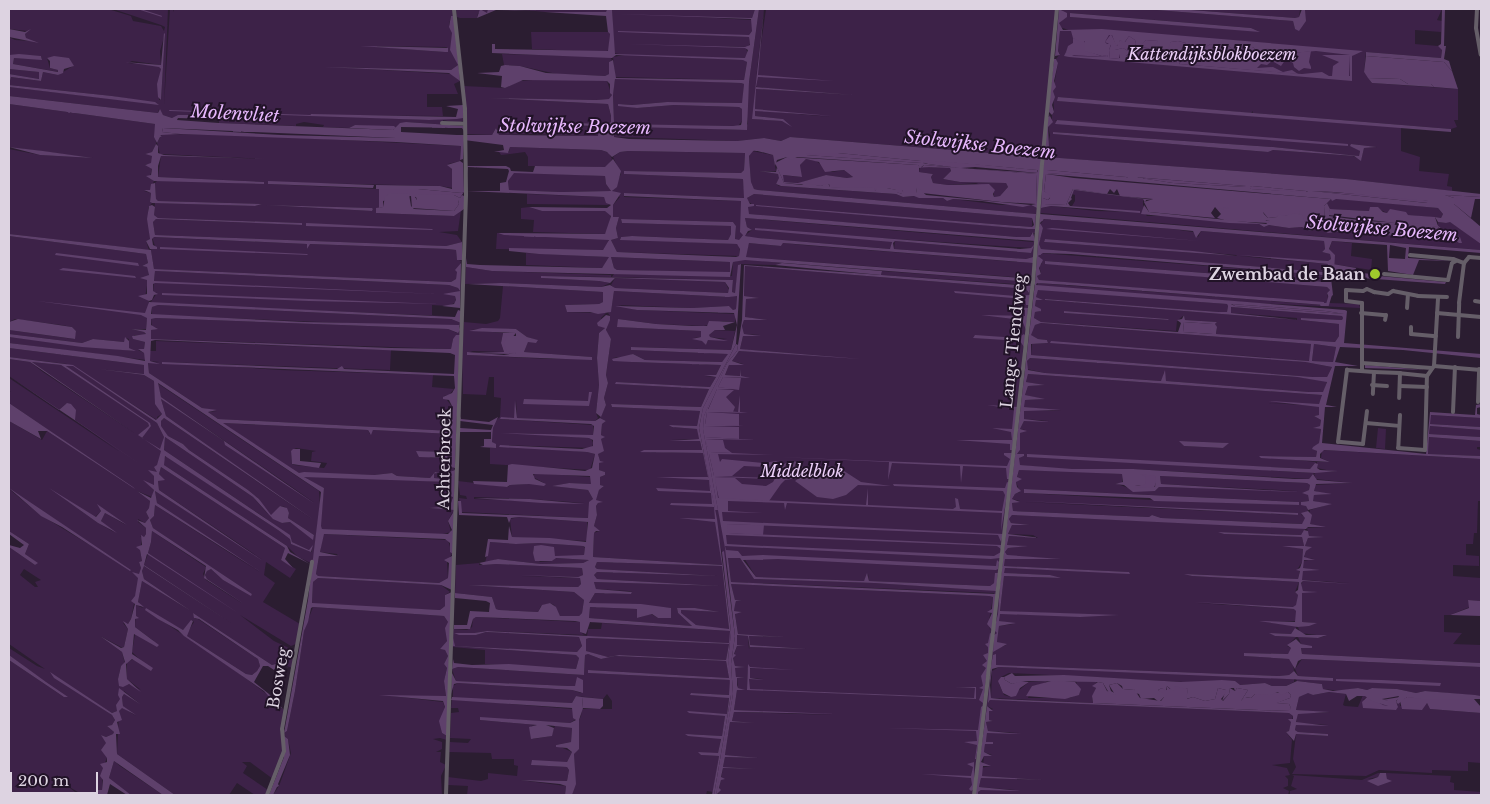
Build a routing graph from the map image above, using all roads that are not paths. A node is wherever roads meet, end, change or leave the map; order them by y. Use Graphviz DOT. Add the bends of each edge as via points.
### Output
graph roads {
  1 [pos="454,9"];
  2 [pos="1057,9"];
  3 [pos="1477,9"];
  4 [pos="1481,55"];
  5 [pos="442,123"];
  6 [pos="465,124"];
  7 [pos="1410,255"];
  8 [pos="1481,258"];
  9 [pos="1456,261"];
  10 [pos="1464,263"];
  11 [pos="1384,274"];
  12 [pos="1408,295"];
  13 [pos="1447,297"];
  14 [pos="1438,298"];
  15 [pos="1474,301"];
  16 [pos="1481,302"];
  17 [pos="1407,308"];
  18 [pos="1361,309"];
  19 [pos="1437,313"];
  20 [pos="1459,315"];
  21 [pos="1481,317"];
  22 [pos="1385,320"];
  23 [pos="1411,327"];
  24 [pos="1436,336"];
  25 [pos="1458,337"];
  26 [pos="1362,363"];
  27 [pos="1432,367"];
  28 [pos="1454,367"];
  29 [pos="1480,369"];
  30 [pos="1362,371"];
  31 [pos="1374,372"];
  32 [pos="1400,373"];
  33 [pos="1427,376"];
  34 [pos="1372,385"];
  35 [pos="1387,386"];
  36 [pos="1400,386"];
  37 [pos="1426,387"];
  38 [pos="1373,394"];
  39 [pos="1399,398"];
  40 [pos="1478,402"];
  41 [pos="1367,411"];
  42 [pos="1453,412"];
  43 [pos="1400,414"];
  44 [pos="1367,423"];
  45 [pos="1399,426"];
  46 [pos="312,562"];
  47 [pos="267,795"];
  48 [pos="446,795"];
  49 [pos="974,795"];
  1 -- 6 [label="street, Achterbroek"];
  2 -- 49 [label="street, Lange Tiendweg" via="1031,303"];
  3 -- 4 [label="street" via="1476,28"];
  5 -- 6 [label="street"];
  6 -- 48 [label="street, Achterbroek" via="466,230"];
  7 -- 9 [label="street"];
  8 -- 10 [label="street" via="1470,257"];
  9 -- 10 [label="street"];
  9 -- 11 [label="street" via="1452,264 1448,280"];
  10 -- 20 [label="street"];
  12 -- 14 [label="street"];
  12 -- 17 [label="street"];
  12 -- 18 [label="street" via="1371,289 1346,290 1346,301"];
  13 -- 14 [label="street"];
  14 -- 19 [label="street"];
  15 -- 16 [label="street"];
  18 -- 22 [label="street" via="1386,315"];
  18 -- 26 [label="street"];
  19 -- 20 [label="street"];
  19 -- 24 [label="street"];
  20 -- 21 [label="street"];
  20 -- 25 [label="street"];
  23 -- 24 [label="street" via="1411,334"];
  24 -- 27 [label="street"];
  26 -- 27 [label="street"];
  26 -- 30 [label="street"];
  27 -- 28 [label="street"];
  27 -- 33 [label="street"];
  28 -- 29 [label="street"];
  28 -- 42 [label="street"];
  29 -- 40 [label="street"];
  30 -- 31 [label="street"];
  30 -- 44 [label="street" via="1347,370 1338,442 1363,444"];
  31 -- 32 [label="street"];
  31 -- 34 [label="street"];
  32 -- 33 [label="street"];
  32 -- 36 [label="street"];
  33 -- 37 [label="street"];
  34 -- 35 [label="street"];
  34 -- 38 [label="street"];
  36 -- 37 [label="street"];
  36 -- 39 [label="street"];
  37 -- 45 [label="street" via="1425,450 1398,448"];
  41 -- 44 [label="street"];
  43 -- 45 [label="street"];
  44 -- 45 [label="street"];
  46 -- 47 [label="street, Bosweg" via="282,729 284,751"];
}
